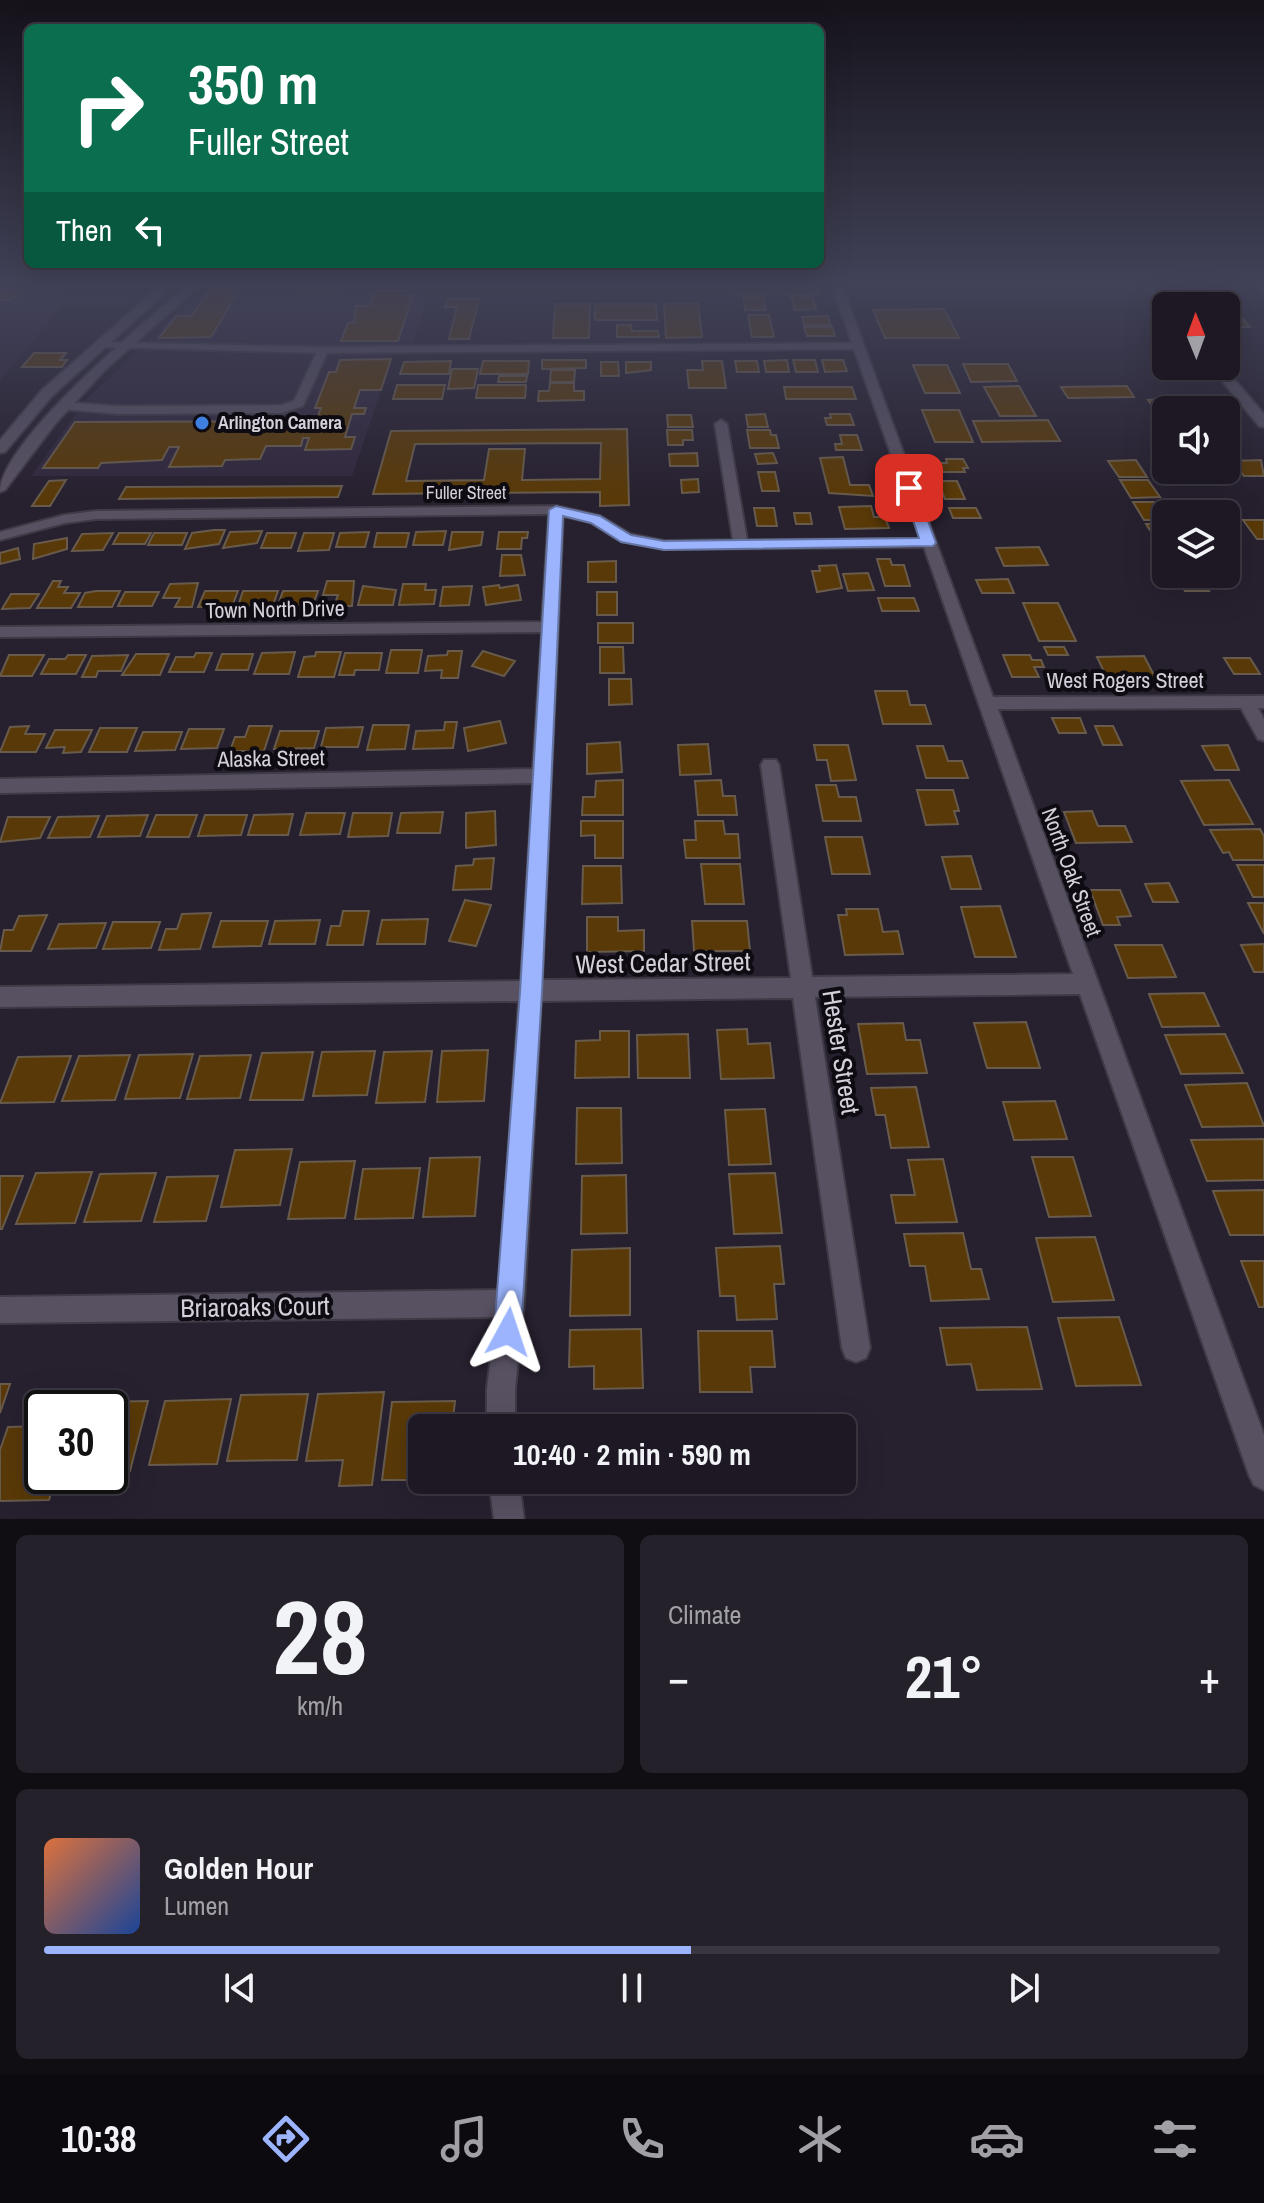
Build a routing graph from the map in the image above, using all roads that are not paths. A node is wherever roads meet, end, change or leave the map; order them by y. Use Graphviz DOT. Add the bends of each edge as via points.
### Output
graph roads {
  1 [pos="88,357"];
  2 [pos="113,357"];
  3 [pos="320,357"];
  4 [pos="863,357"];
  5 [pos="1229,380"];
  6 [pos="63,406"];
  7 [pos="1262,417"];
  8 [pos="721,424"];
  9 [pos="0,449"];
  10 [pos="0,487"];
  11 [pos="556,510"];
  12 [pos="0,536"];
  13 [pos="928,543"];
  14 [pos="741,546"];
  15 [pos="550,627"];
  16 [pos="0,632"];
  17 [pos="1245,701"];
  18 [pos="1264,702"];
  19 [pos="985,703"];
  20 [pos="1264,734"];
  21 [pos="770,765"];
  22 [pos="542,776"];
  23 [pos="0,786"];
  24 [pos="1087,984"];
  25 [pos="803,989"];
  26 [pos="531,992"];
  27 [pos="0,997"];
  28 [pos="511,1303"];
  29 [pos="0,1310"];
  30 [pos="856,1348"];
  31 [pos="501,1414"];
  32 [pos="1264,1475"];
  33 [pos="506,1494"];
  34 [pos="509,1519"];
  1 -- 9 [label="main road" via="47,393"];
  2 -- 6 [label="main road"];
  3 -- 6 [label="street" via="299,403 282,409"];
  4 -- 13 [label="street, North Oak Street"];
  5 -- 7 [label="main road"];
  6 -- 10 [label="main road"];
  8 -- 14 [label="street"];
  11 -- 12 [label="street, Fuller Street" via="96,515"];
  11 -- 14 [label="street, Fuller Street" via="595,519 626,538 651,543"];
  11 -- 15 [label="street"];
  13 -- 14 [label="street, Fuller Street"];
  13 -- 19 [label="street, North Oak Street"];
  15 -- 16 [label="street, Town North Drive"];
  15 -- 22 [label="street"];
  17 -- 18 [label="street, West Rogers Street"];
  17 -- 19 [label="street, West Rogers Street"];
  17 -- 20 [label="street"];
  19 -- 24 [label="street, North Oak Street"];
  21 -- 25 [label="street, Hester Street"];
  22 -- 23 [label="street, Alaska Street"];
  22 -- 26 [label="street"];
  24 -- 25 [label="street, West Cedar Street"];
  24 -- 32 [label="street, North Oak Street"];
  25 -- 26 [label="street, West Cedar Street"];
  25 -- 30 [label="street, Hester Street"];
  26 -- 27 [label="street, West Cedar Street"];
  26 -- 28 [label="street"];
  28 -- 29 [label="street, Briaroaks Court"];
  28 -- 31 [label="street"];
  33 -- 34 [label="street"];
}
